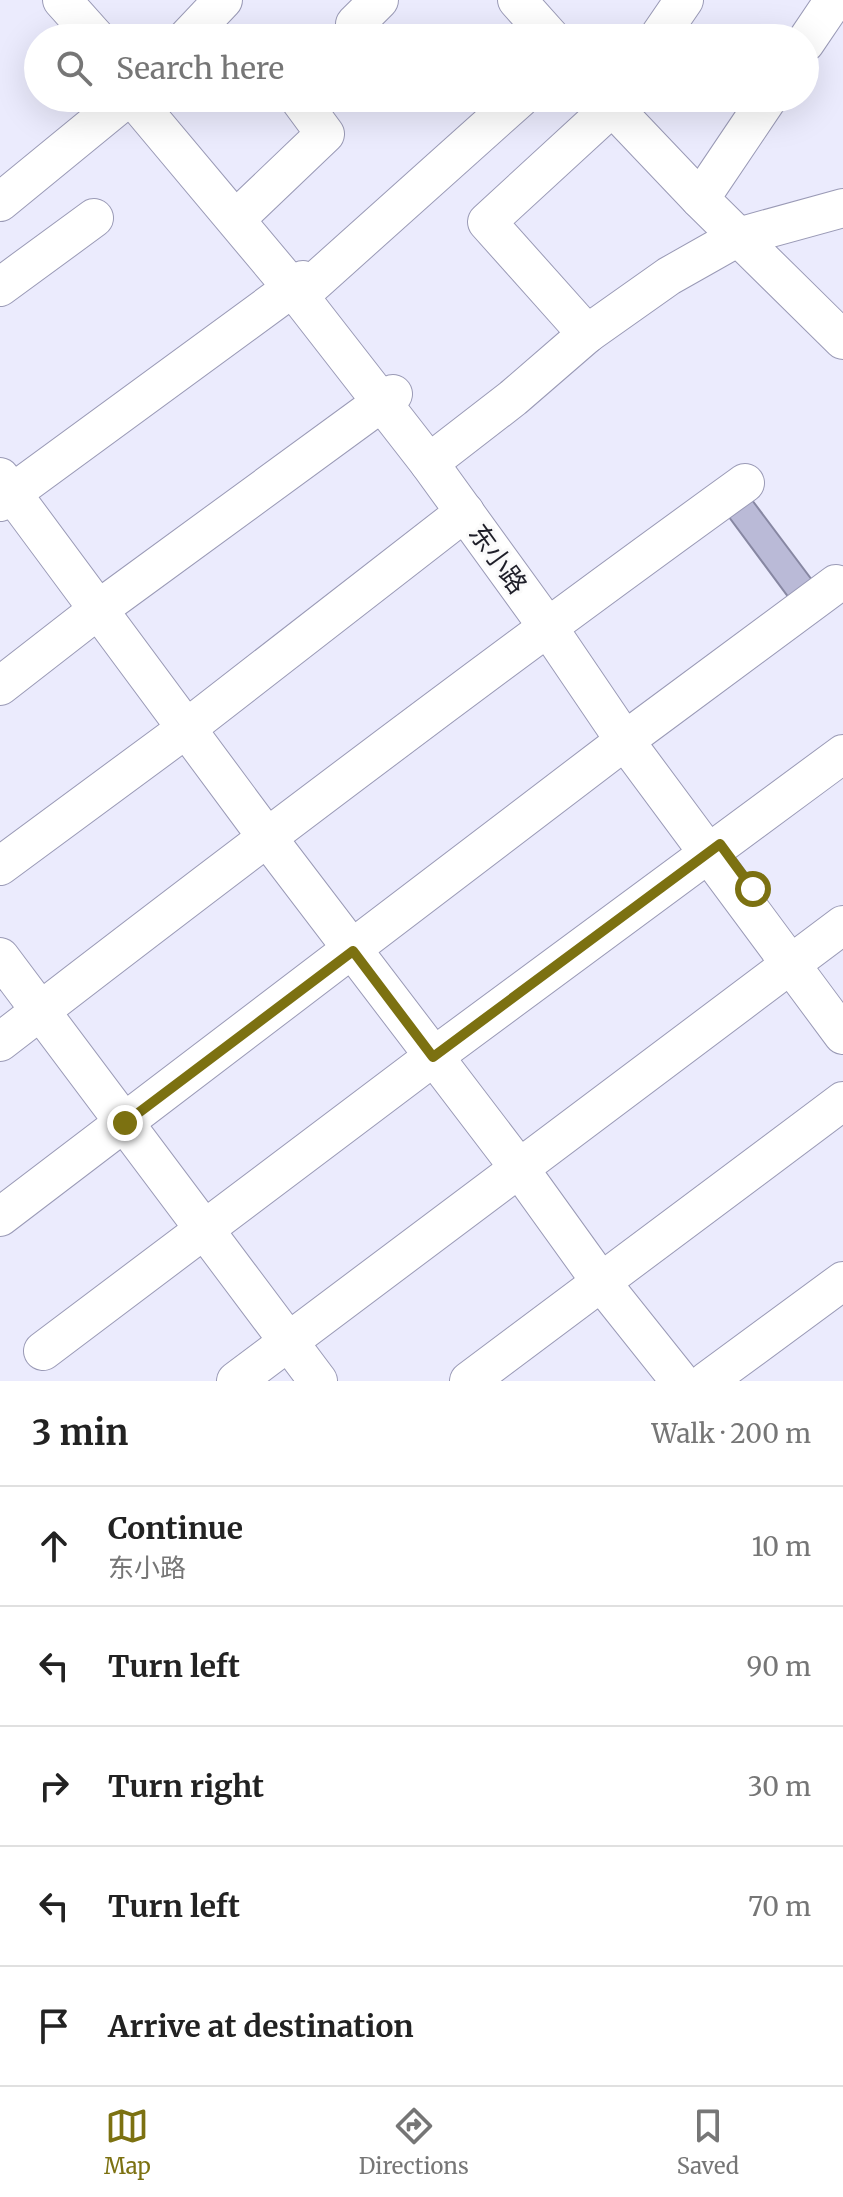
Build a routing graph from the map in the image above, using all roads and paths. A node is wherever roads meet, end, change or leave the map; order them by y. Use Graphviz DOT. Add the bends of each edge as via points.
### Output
graph roads {
  1 [pos="47,0"];
  2 [pos="62,0"];
  3 [pos="379,0"];
  4 [pos="684,0"];
  5 [pos="834,0"];
  6 [pos="525,3"];
  7 [pos="68,24"];
  8 [pos="83,24"];
  9 [pos="355,24"];
  10 [pos="541,24"];
  11 [pos="668,24"];
  12 [pos="818,24"];
  13 [pos="110,112"];
  14 [pos="146,112"];
  15 [pos="160,112"];
  16 [pos="309,112"];
  17 [pos="504,112"];
  18 [pos="600,112"];
  19 [pos="621,112"];
  20 [pos="759,112"];
  21 [pos="700,199"];
  22 [pos="0,202"];
  23 [pos="843,208"];
  24 [pos="240,215"];
  25 [pos="94,218"];
  26 [pos="738,237"];
  27 [pos="0,287"];
  28 [pos="301,288"];
  29 [pos="587,334"];
  30 [pos="843,340"];
  31 [pos="387,399"];
  32 [pos="434,459"];
  33 [pos="745,483"];
  34 [pos="4,491"];
  35 [pos="465,512"];
  36 [pos="836,584"];
  37 [pos="99,609"];
  38 [pos="552,622"];
  39 [pos="0,686"];
  40 [pos="187,728"];
  41 [pos="632,736"];
  42 [pos="843,754"];
  43 [pos="266,836"];
  44 [pos="714,849"];
  45 [pos="0,866"];
  46 [pos="843,925"];
  47 [pos="353,951"];
  48 [pos="0,957"];
  49 [pos="796,961"];
  50 [pos="40,1011"];
  51 [pos="843,1013"];
  52 [pos="843,1035"];
  53 [pos="0,1042"];
  54 [pos="433,1057"];
  55 [pos="843,1101"];
  56 [pos="125,1123"];
  57 [pos="519,1168"];
  58 [pos="0,1217"];
  59 [pos="205,1230"];
  60 [pos="843,1281"];
  61 [pos="601,1282"];
  62 [pos="289,1342"];
  63 [pos="43,1351"];
  64 [pos="236,1381"];
  65 [pos="318,1381"];
  66 [pos="469,1381"];
  67 [pos="680,1381"];
  68 [pos="707,1381"];
  1 -- 7 [label="street"];
  2 -- 8 [label="street"];
  3 -- 9 [label="street"];
  4 -- 11 [label="street"];
  5 -- 12 [label="street"];
  6 -- 10 [label="street"];
  13 -- 22 [label="street"];
  14 -- 24 [label="street, 东小路"];
  15 -- 24 [label="street, 东小路"];
  16 -- 24 [label="street" via="325,134"];
  17 -- 28 [label="street"];
  18 -- 29 [label="street" via="487,222"];
  19 -- 21 [label="street"];
  20 -- 21 [label="street"];
  21 -- 26 [label="street"];
  23 -- 26 [label="street"];
  24 -- 28 [label="street, 东小路"];
  25 -- 27 [label="street"];
  26 -- 29 [label="street" via="669,276"];
  26 -- 30 [label="street"];
  28 -- 31 [label="street, 东小路"];
  28 -- 34 [label="street"];
  29 -- 32 [label="street"];
  31 -- 32 [label="street, 东小路"];
  31 -- 37 [label="street"];
  32 -- 35 [label="street, 东小路"];
  32 -- 38 [label="street, 东小路"];
  33 -- 38 [label="street"];
  34 -- 37 [label="street"];
  35 -- 38 [label="street, 东小路"];
  35 -- 40 [label="street"];
  36 -- 41 [label="street"];
  37 -- 39 [label="street"];
  37 -- 40 [label="street"];
  38 -- 41 [label="street, 东小路"];
  38 -- 43 [label="street"];
  40 -- 43 [label="street"];
  40 -- 45 [label="street"];
  41 -- 44 [label="street, 东小路"];
  41 -- 47 [label="street"];
  42 -- 44 [label="street"];
  43 -- 47 [label="street"];
  43 -- 50 [label="street"];
  44 -- 49 [label="street, 东小路"];
  44 -- 54 [label="street"];
  46 -- 49 [label="street"];
  47 -- 54 [label="street"];
  47 -- 56 [label="street"];
  48 -- 50 [label="street"];
  49 -- 51 [label="street, 东小路"];
  49 -- 52 [label="street, 东小路"];
  49 -- 57 [label="street"];
  50 -- 53 [label="street"];
  50 -- 56 [label="street"];
  54 -- 57 [label="street"];
  54 -- 59 [label="street"];
  55 -- 61 [label="street"];
  56 -- 58 [label="street"];
  56 -- 59 [label="street"];
  57 -- 61 [label="street"];
  57 -- 62 [label="street"];
  59 -- 62 [label="street"];
  59 -- 63 [label="street"];
  60 -- 68 [label="street"];
  61 -- 66 [label="street"];
  61 -- 67 [label="street"];
  62 -- 64 [label="street"];
  62 -- 65 [label="street"];
}
